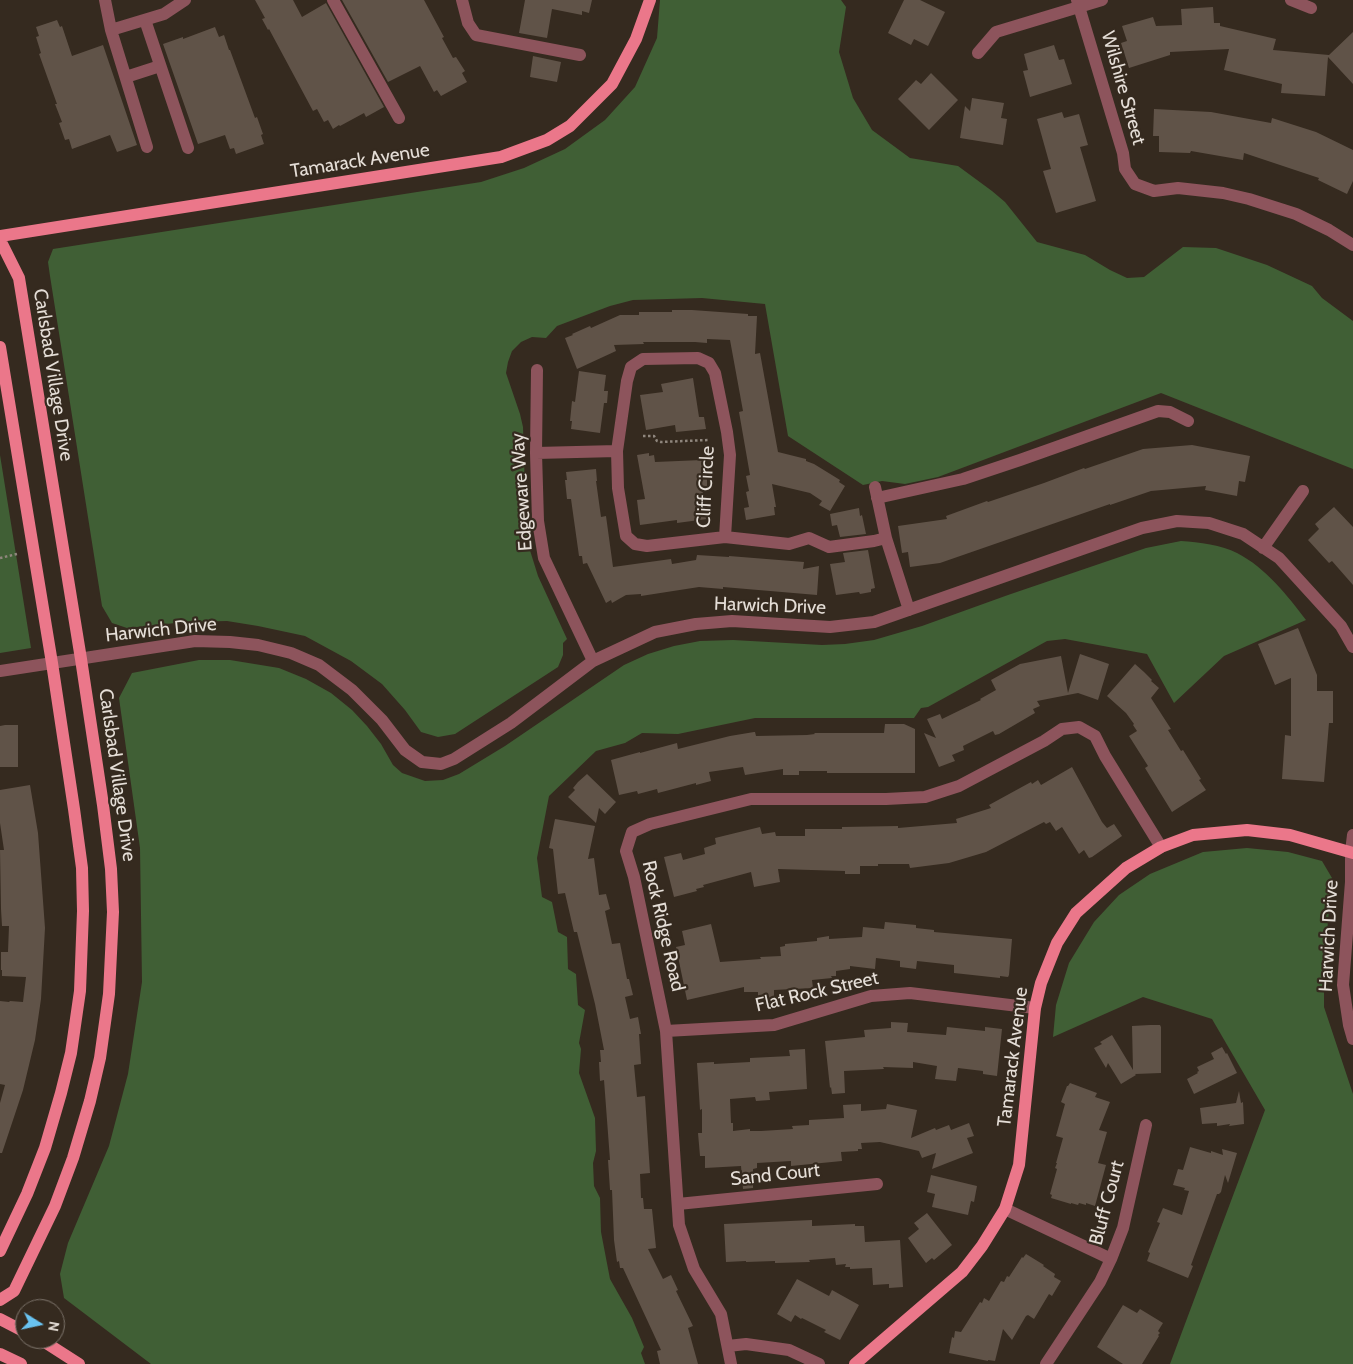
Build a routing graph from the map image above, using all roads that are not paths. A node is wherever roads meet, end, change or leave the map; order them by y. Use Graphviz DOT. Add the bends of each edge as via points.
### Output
graph roads {
  1 [pos="105,0"];
  2 [pos="185,0"];
  3 [pos="333,0"];
  4 [pos="462,0"];
  5 [pos="650,0"];
  6 [pos="1102,0"];
  7 [pos="1291,0"];
  8 [pos="1078,3"];
  9 [pos="1311,8"];
  10 [pos="145,20"];
  11 [pos="111,30"];
  12 [pos="978,53"];
  13 [pos="580,54"];
  14 [pos="160,66"];
  15 [pos="126,77"];
  16 [pos="399,118"];
  17 [pos="147,147"];
  18 [pos="188,148"];
  19 [pos="0,236"];
  20 [pos="0,240"];
  21 [pos="1353,245"];
  22 [pos="0,347"];
  23 [pos="537,370"];
  24 [pos="1188,421"];
  25 [pos="617,452"];
  26 [pos="536,453"];
  27 [pos="1302,492"];
  28 [pos="725,537"];
  29 [pos="886,538"];
  30 [pos="1264,548"];
  31 [pos="909,610"];
  32 [pos="1353,647"];
  33 [pos="81,659"];
  34 [pos="593,661"];
  35 [pos="52,663"];
  36 [pos="0,671"];
  37 [pos="1353,835"];
  38 [pos="1161,847"];
  39 [pos="1352,852"];
  40 [pos="1035,1008"];
  41 [pos="666,1031"];
  42 [pos="1353,1038"];
  43 [pos="1146,1125"];
  44 [pos="877,1184"];
  45 [pos="678,1204"];
  46 [pos="1005,1209"];
  47 [pos="0,1251"];
  48 [pos="1111,1259"];
  49 [pos="0,1300"];
  50 [pos="0,1319"];
  51 [pos="15,1327"];
  52 [pos="728,1346"];
  53 [pos="56,1349"];
  54 [pos="0,1354"];
  55 [pos="21,1364"];
  56 [pos="79,1364"];
  57 [pos="731,1364"];
  58 [pos="819,1364"];
  59 [pos="855,1364"];
  60 [pos="1046,1364"];
  1 -- 11 [label="street"];
  2 -- 10 [label="street" via="164,14"];
  3 -- 16 [label="street"];
  4 -- 13 [label="street" via="468,23 476,34"];
  5 -- 19 [label="main road, Tamarack Avenue" via="636,39 612,84 570,126 547,140 501,157"];
  6 -- 8 [label="street"];
  7 -- 9 [label="street"];
  8 -- 12 [label="street" via="996,32"];
  8 -- 21 [label="street, Wilshire Street" via="1126,169 1135,184 1154,191 1178,188 1249,199 1296,214"];
  10 -- 11 [label="street"];
  10 -- 14 [label="street"];
  11 -- 15 [label="street"];
  14 -- 15 [label="street"];
  14 -- 18 [label="street"];
  15 -- 17 [label="street"];
  20 -- 33 [label="main road, Carlsbad Village Drive" via="19,278"];
  22 -- 35 [label="main road"];
  23 -- 26 [label="street, Edgeware Way"];
  24 -- 29 [label="street" via="1170,412 1158,411 963,479 876,492"];
  25 -- 26 [label="street"];
  25 -- 28 [label="street, Cliff Circle" via="618,488 626,536 635,544 647,546"];
  25 -- 28 [label="street, Cliff Circle" via="631,367 644,359 698,358 709,363 715,373 730,455"];
  26 -- 34 [label="street, Edgeware Way" via="538,521 544,558"];
  27 -- 30 [label="street"];
  28 -- 29 [label="street" via="789,544 809,538 829,547"];
  29 -- 31 [label="street"];
  30 -- 31 [label="street, Harwich Drive" via="1243,534 1209,522 1177,521 1142,528"];
  30 -- 32 [label="street, Harwich Drive" via="1279,558 1342,626"];
  31 -- 34 [label="street, Harwich Drive" via="874,622 830,628 732,621 696,624 655,632"];
  33 -- 34 [label="street, Harwich Drive" via="195,641 258,644 291,653 319,665 352,690 382,720 405,750 422,762 441,764 510,723"];
  33 -- 35 [label="street, Harwich Drive"];
  33 -- 49 [label="main road, Carlsbad Village Drive" via="111,869 113,912 109,994 100,1058 73,1158 55,1206 14,1290"];
  35 -- 36 [label="street, Harwich Drive"];
  35 -- 47 [label="main road" via="82,868 80,991 71,1053 45,1148 28,1194"];
  37 -- 39 [label="street, Harwich Drive"];
  38 -- 39 [label="main road, Tamarack Avenue" via="1193,835 1246,830 1290,835"];
  38 -- 40 [label="main road, Tamarack Avenue" via="1126,868 1076,913 1056,943"];
  38 -- 41 [label="street, Rock Ridge Road" via="1095,736 1079,727 1062,728 959,786 925,797 751,799 650,824 632,832 626,851"];
  39 -- 42 [label="street, Harwich Drive" via="1342,985"];
  40 -- 41 [label="street, Flat Rock Street" via="910,993 871,996 774,1025"];
  40 -- 46 [label="main road, Tamarack Avenue" via="1019,1166"];
  41 -- 45 [label="street, Rock Ridge Road"];
  43 -- 48 [label="street, Bluff Court" via="1123,1228"];
  44 -- 45 [label="street, Sand Court"];
  45 -- 52 [label="street, Rock Ridge Road" via="679,1225 694,1269 721,1314"];
  46 -- 48 [label="street"];
  46 -- 59 [label="main road, Tamarack Avenue" via="962,1272"];
  48 -- 60 [label="street, Bluff Court" via="1100,1282"];
  50 -- 51 [label="main road"];
  52 -- 57 [label="street, Rock Ridge Road"];
  52 -- 58 [label="street" via="746,1344 789,1350"];
  53 -- 56 [label="main road"];
  54 -- 55 [label="main road"];
}
